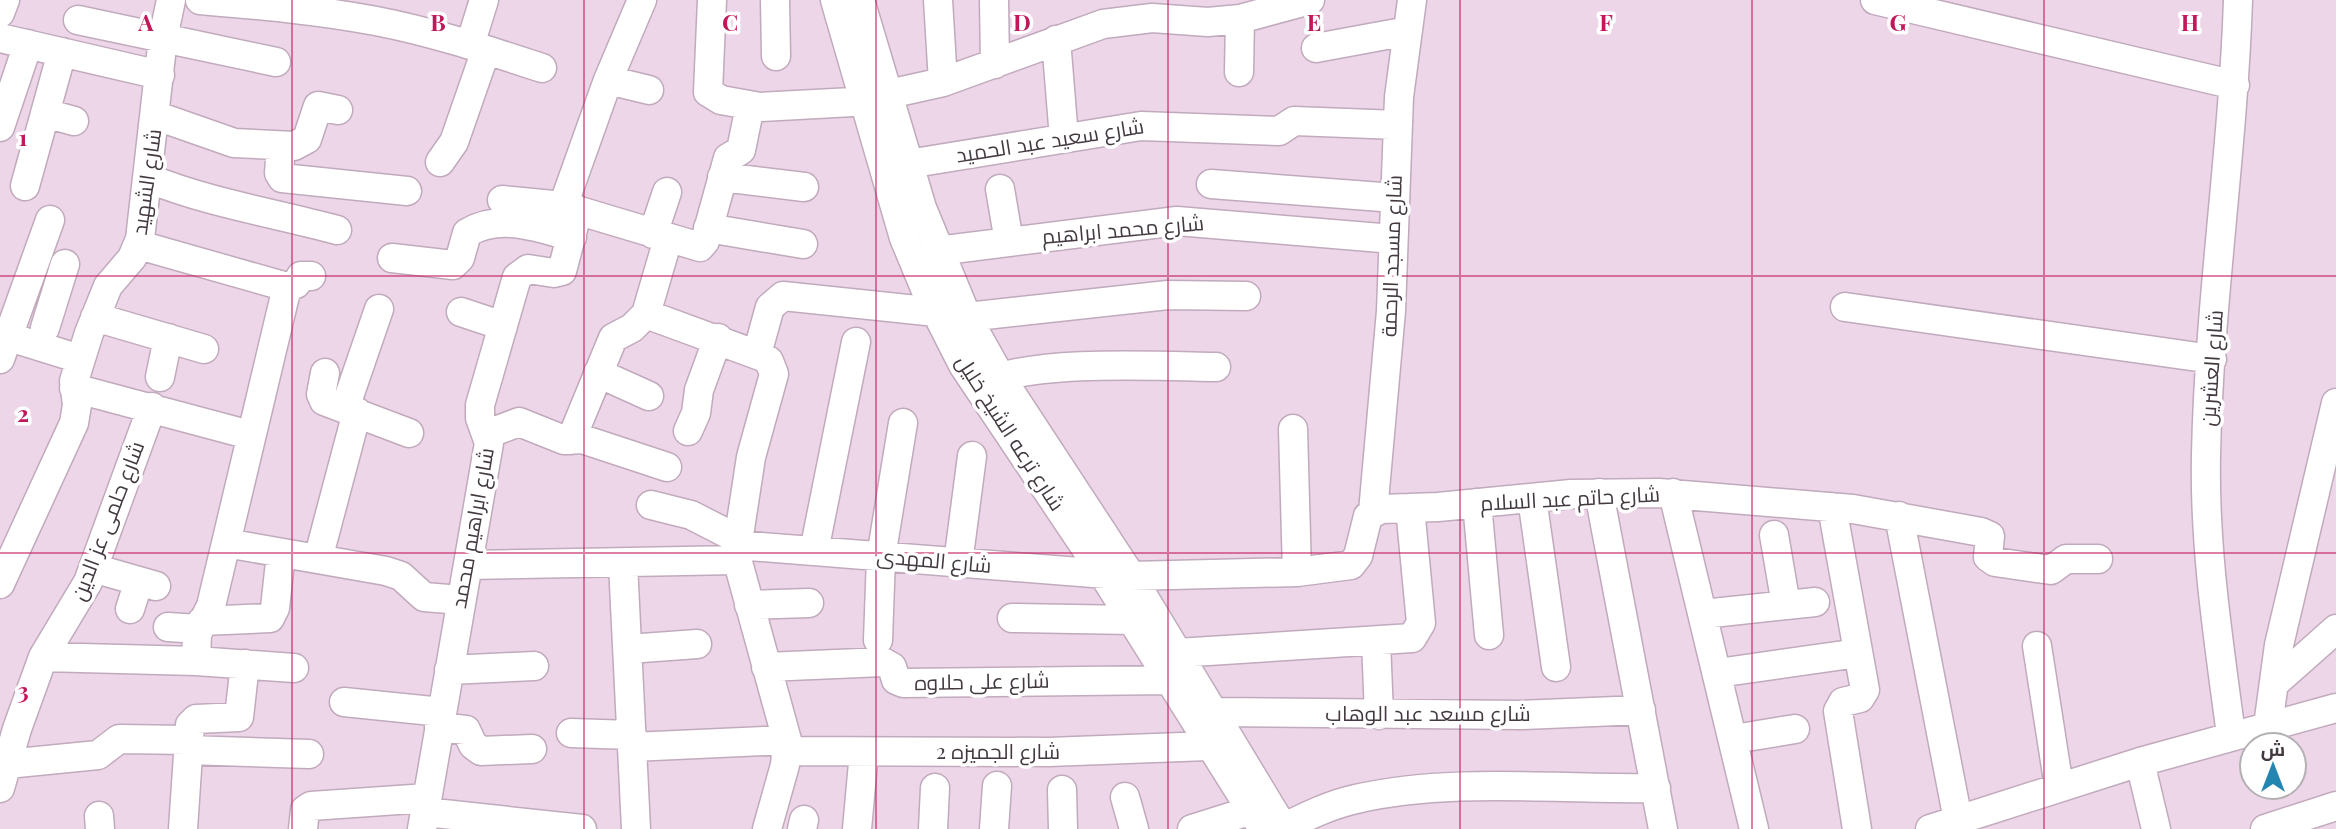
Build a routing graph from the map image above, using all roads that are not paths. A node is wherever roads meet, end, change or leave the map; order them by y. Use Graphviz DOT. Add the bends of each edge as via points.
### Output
graph roads {
  1 [pos="5,0"];
  2 [pos="171,0"];
  3 [pos="200,0"];
  4 [pos="484,0"];
  5 [pos="642,0"];
  6 [pos="712,0"];
  7 [pos="775,0"];
  8 [pos="835,0"];
  9 [pos="860,0"];
  10 [pos="938,0"];
  11 [pos="994,0"];
  12 [pos="1310,0"];
  13 [pos="1412,0"];
  14 [pos="1875,0"];
  15 [pos="2238,0"];
  16 [pos="283,4"];
  17 [pos="80,10"];
  18 [pos="0,13"];
  19 [pos="1240,19"];
  20 [pos="1408,31"];
  21 [pos="0,38"];
  22 [pos="163,38"];
  23 [pos="1056,40"];
  24 [pos="27,44"];
  25 [pos="478,47"];
  26 [pos="1317,48"];
  27 [pos="66,53"];
  28 [pos="776,56"];
  29 [pos="276,62"];
  30 [pos="995,64"];
  31 [pos="542,68"];
  32 [pos="1239,72"];
  33 [pos="160,75"];
  34 [pos="608,80"];
  35 [pos="943,82"];
  36 [pos="2235,85"];
  37 [pos="649,90"];
  38 [pos="877,96"];
  39 [pos="750,106"];
  40 [pos="338,110"];
  41 [pos="45,113"];
  42 [pos="157,116"];
  43 [pos="74,121"];
  44 [pos="1398,125"];
  45 [pos="0,127"];
  46 [pos="1063,138"];
  47 [pos="281,146"];
  48 [pos="440,162"];
  49 [pos="908,164"];
  50 [pos="722,177"];
  51 [pos="149,179"];
  52 [pos="1210,184"];
  53 [pos="25,186"];
  54 [pos="804,187"];
  55 [pos="1000,189"];
  56 [pos="407,191"];
  57 [pos="667,191"];
  58 [pos="1395,198"];
  59 [pos="502,200"];
  60 [pos="571,208"];
  61 [pos="50,220"];
  62 [pos="708,228"];
  63 [pos="337,230"];
  64 [pos="572,237"];
  65 [pos="661,237"];
  66 [pos="1393,239"];
  67 [pos="1009,242"];
  68 [pos="803,244"];
  69 [pos="139,245"];
  70 [pos="937,251"];
  71 [pos="392,258"];
  72 [pos="65,264"];
  73 [pos="1246,296"];
  74 [pos="1845,307"];
  75 [pos="379,309"];
  76 [pos="461,312"];
  77 [pos="936,312"];
  78 [pos="646,314"];
  79 [pos="95,317"];
  80 [pos="967,317"];
  81 [pos="503,326"];
  82 [pos="45,328"];
  83 [pos="6,336"];
  84 [pos="167,338"];
  85 [pos="718,338"];
  86 [pos="856,342"];
  87 [pos="76,348"];
  88 [pos="204,349"];
  89 [pos="757,354"];
  90 [pos="2212,359"];
  91 [pos="1216,367"];
  92 [pos="326,373"];
  93 [pos="598,373"];
  94 [pos="160,377"];
  95 [pos="989,381"];
  96 [pos="75,388"];
  97 [pos="649,396"];
  98 [pos="2336,403"];
  99 [pos="152,407"];
  100 [pos="351,410"];
  101 [pos="903,424"];
  102 [pos="1293,429"];
  103 [pos="486,430"];
  104 [pos="688,431"];
  105 [pos="409,433"];
  106 [pos="250,435"];
  107 [pos="571,440"];
  108 [pos="972,456"];
  109 [pos="667,467"];
  110 [pos="1599,493"];
  111 [pos="1673,493"];
  112 [pos="1532,498"];
  113 [pos="1477,503"];
  114 [pos="651,505"];
  115 [pos="1832,507"];
  116 [pos="1410,508"];
  117 [pos="1373,512"];
  118 [pos="1899,516"];
  119 [pos="1774,535"];
  120 [pos="226,543"];
  121 [pos="9,546"];
  122 [pos="737,548"];
  123 [pos="814,551"];
  124 [pos="281,553"];
  125 [pos="881,557"];
  126 [pos="318,559"];
  127 [pos="2098,559"];
  128 [pos="958,563"];
  129 [pos="623,564"];
  130 [pos="468,565"];
  131 [pos="93,568"];
  132 [pos="1297,572"];
  133 [pos="1103,574"];
  134 [pos="1131,576"];
  135 [pos="0,584"];
  136 [pos="461,600"];
  137 [pos="1815,602"];
  138 [pos="809,603"];
  139 [pos="749,605"];
  140 [pos="1786,605"];
  141 [pos="130,608"];
  142 [pos="1703,614"];
  143 [pos="1012,618"];
  144 [pos="1131,621"];
  145 [pos="201,625"];
  146 [pos="168,627"];
  147 [pos="2336,629"];
  148 [pos="1489,635"];
  149 [pos="878,640"];
  150 [pos="1376,641"];
  151 [pos="697,644"];
  152 [pos="2037,646"];
  153 [pos="628,649"];
  154 [pos="1177,653"];
  155 [pos="1858,653"];
  156 [pos="43,657"];
  157 [pos="196,661"];
  158 [pos="244,664"];
  159 [pos="534,666"];
  160 [pos="766,667"];
  161 [pos="1556,667"];
  162 [pos="294,668"];
  163 [pos="449,670"];
  164 [pos="1718,673"];
  165 [pos="1168,680"];
  166 [pos="2274,684"];
  167 [pos="344,702"];
  168 [pos="2336,708"];
  169 [pos="1641,710"];
  170 [pos="1214,712"];
  171 [pos="1380,715"];
  172 [pos="440,719"];
  173 [pos="2269,726"];
  174 [pos="1795,729"];
  175 [pos="570,733"];
  176 [pos="2231,735"];
  177 [pos="1734,739"];
  178 [pos="632,741"];
  179 [pos="189,745"];
  180 [pos="787,746"];
  181 [pos="1208,746"];
  182 [pos="532,749"];
  183 [pos="864,751"];
  184 [pos="309,754"];
  185 [pos="2143,772"];
  186 [pos="3,776"];
  187 [pos="997,786"];
  188 [pos="935,788"];
  189 [pos="1656,788"];
  190 [pos="2059,788"];
  191 [pos="1062,790"];
  192 [pos="1125,797"];
  193 [pos="2336,806"];
  194 [pos="425,813"];
  195 [pos="1958,820"];
  196 [pos="1272,825"];
  197 [pos="183,829"];
  198 [pos="303,829"];
  199 [pos="582,829"];
  200 [pos="636,829"];
  201 [pos="767,829"];
  202 [pos="857,829"];
  203 [pos="933,829"];
  204 [pos="994,829"];
  205 [pos="1063,829"];
  206 [pos="1134,829"];
  207 [pos="1192,829"];
  208 [pos="1663,829"];
  209 [pos="1754,829"];
  210 [pos="1857,829"];
  211 [pos="1930,829"];
  212 [pos="2156,829"];
  213 [pos="2265,829"];
  1 -- 18 [label="street"];
  2 -- 22 [label="street, شارع الشهيد"];
  3 -- 16 [label="street"];
  4 -- 25 [label="street"];
  5 -- 34 [label="street"];
  6 -- 39 [label="street" via="708,92"];
  7 -- 28 [label="street"];
  8 -- 38 [label="street, شارع ترعه الشيخ خليل"];
  9 -- 38 [label="street, شارع ترعه الشيخ خليل"];
  10 -- 35 [label="street"];
  11 -- 30 [label="street"];
  12 -- 19 [label="street"];
  13 -- 20 [label="street, شارع مسجد الرحمة"];
  14 -- 36 [label="street"];
  15 -- 36 [label="street, شارع العشرين"];
  16 -- 25 [label="street" via="377,21"];
  17 -- 22 [label="street"];
  17 -- 27 [label="street"];
  19 -- 23 [label="street" via="1127,20"];
  19 -- 32 [label="street"];
  20 -- 26 [label="street"];
  20 -- 44 [label="street, شارع مسجد الرحمة"];
  21 -- 24 [label="street"];
  22 -- 29 [label="street"];
  22 -- 33 [label="street, شارع الشهيد"];
  23 -- 30 [label="street"];
  23 -- 46 [label="street"];
  24 -- 27 [label="street"];
  24 -- 45 [label="street"];
  25 -- 31 [label="street"];
  25 -- 48 [label="street" via="454,142"];
  27 -- 33 [label="street"];
  27 -- 41 [label="street"];
  30 -- 35 [label="street"];
  33 -- 42 [label="street, شارع الشهيد"];
  34 -- 37 [label="street"];
  34 -- 60 [label="street"];
  35 -- 38 [label="street"];
  36 -- 90 [label="street, شارع العشرين"];
  38 -- 39 [label="street" via="838,104"];
  38 -- 49 [label="street, شارع ترعه الشيخ خليل"];
  38 -- 77 [label="street, شارع ترعه الشيخ خليل" via="904,238"];
  39 -- 50 [label="street" via="741,150 729,156"];
  40 -- 47 [label="street" via="318,106 305,142"];
  41 -- 43 [label="street"];
  41 -- 53 [label="street"];
  42 -- 47 [label="street" via="222,141"];
  42 -- 51 [label="street, شارع الشهيد"];
  44 -- 46 [label="street, شارع سعيد عبد الحميد" via="1294,121 1279,131 1166,124"];
  44 -- 58 [label="street, شارع مسجد الرحمة"];
  46 -- 49 [label="street, شارع سعيد عبد الحميد"];
  47 -- 56 [label="street" via="282,178"];
  49 -- 70 [label="street, شارع ترعه الشيخ خليل"];
  50 -- 54 [label="street"];
  50 -- 62 [label="street"];
  51 -- 63 [label="street" via="209,201"];
  51 -- 69 [label="street, شارع الشهيد"];
  52 -- 58 [label="street"];
  55 -- 67 [label="street"];
  57 -- 65 [label="street"];
  58 -- 66 [label="street, شارع مسجد الرحمة"];
  59 -- 60 [label="street"];
  60 -- 64 [label="street"];
  60 -- 65 [label="street"];
  61 -- 83 [label="street"];
  62 -- 65 [label="street" via="699,247"];
  62 -- 68 [label="street"];
  64 -- 71 [label="street" via="528,224 500,223 467,233 460,258 453,265"];
  64 -- 81 [label="street, شارع ابراهيم محمد" via="560,273 528,270 519,274"];
  65 -- 78 [label="street"];
  66 -- 67 [label="street, شارع محمد ابراهيم" via="1177,221"];
  66 -- 117 [label="street, شارع مسجد الرحمة"];
  67 -- 70 [label="street, شارع محمد ابراهيم"];
  69 -- 79 [label="street, شارع الشهيد" via="108,286"];
  69 -- 106 [label="street" via="299,281"];
  70 -- 80 [label="street, شارع ترعه الشيخ خليل"];
  72 -- 82 [label="street"];
  73 -- 80 [label="street" via="1168,295"];
  74 -- 90 [label="street"];
  75 -- 100 [label="street"];
  76 -- 81 [label="street"];
  77 -- 89 [label="street" via="783,296 770,307"];
  77 -- 95 [label="street, شارع ترعه الشيخ خليل"];
  78 -- 85 [label="street"];
  78 -- 93 [label="street" via="632,328 615,335"];
  79 -- 84 [label="street"];
  79 -- 87 [label="street, شارع الشهيد"];
  80 -- 95 [label="street, شارع ترعه الشيخ خليل"];
  81 -- 103 [label="street, شارع ابراهيم محمد" via="480,405"];
  82 -- 83 [label="street"];
  82 -- 87 [label="street"];
  83 -- 87 [label="street"];
  84 -- 88 [label="street"];
  84 -- 94 [label="street"];
  85 -- 89 [label="street"];
  85 -- 104 [label="street"];
  86 -- 123 [label="street"];
  87 -- 96 [label="street, شارع الشهيد"];
  89 -- 122 [label="street" via="769,361 774,374 751,457"];
  90 -- 176 [label="street, شارع العشرين" via="2207,507"];
  91 -- 95 [label="street" via="1057,369"];
  92 -- 100 [label="street" via="322,399"];
  93 -- 97 [label="street"];
  93 -- 107 [label="street"];
  95 -- 133 [label="street, شارع ترعه الشيخ خليل"];
  95 -- 134 [label="street, شارع ترعه الشيخ خليل"];
  96 -- 99 [label="street"];
  96 -- 121 [label="street, شارع الشهيد" via="75,422"];
  98 -- 166 [label="street" via="2279,645"];
  99 -- 106 [label="street"];
  99 -- 131 [label="street, شارع حلمى عز الدين"];
  100 -- 105 [label="street"];
  100 -- 126 [label="street"];
  101 -- 125 [label="street"];
  102 -- 132 [label="street"];
  103 -- 107 [label="street" via="519,422"];
  103 -- 130 [label="street, شارع ابراهيم محمد" via="489,443"];
  106 -- 120 [label="street"];
  107 -- 109 [label="street" via="582,439"];
  108 -- 128 [label="street"];
  110 -- 111 [label="street, شارع حاتم عبد السلام"];
  110 -- 112 [label="street, شارع حاتم عبد السلام"];
  110 -- 169 [label="street"];
  111 -- 115 [label="street, شارع حاتم عبد السلام"];
  111 -- 142 [label="street"];
  112 -- 113 [label="street, شارع حاتم عبد السلام"];
  112 -- 161 [label="street"];
  113 -- 116 [label="street, شارع حاتم عبد السلام"];
  113 -- 148 [label="street"];
  114 -- 122 [label="street" via="691,515"];
  115 -- 118 [label="street, شارع حاتم عبد السلام"];
  115 -- 155 [label="street"];
  116 -- 117 [label="street, شارع حاتم عبد السلام"];
  116 -- 150 [label="street" via="1419,629 1406,640"];
  117 -- 132 [label="street" via="1364,524 1351,565"];
  118 -- 127 [label="street, شارع حاتم عبد السلام" via="1989,534 1988,557 1995,562 2051,570 2066,559"];
  118 -- 195 [label="street"];
  119 -- 140 [label="street"];
  120 -- 124 [label="street"];
  120 -- 145 [label="street" via="211,606"];
  121 -- 135 [label="street, شارع الشهيد"];
  122 -- 123 [label="street, شارع المهدى"];
  122 -- 129 [label="street, شارع المهدى"];
  122 -- 139 [label="street"];
  123 -- 125 [label="street, شارع المهدى"];
  124 -- 126 [label="street"];
  124 -- 145 [label="street" via="270,618"];
  125 -- 128 [label="street, شارع المهدى"];
  125 -- 149 [label="street"];
  126 -- 136 [label="street" via="401,576 424,597"];
  128 -- 133 [label="street, شارع المهدى"];
  129 -- 130 [label="street, شارع المهدى"];
  129 -- 153 [label="street"];
  130 -- 136 [label="street, شارع ابراهيم محمد"];
  131 -- 141 [label="street" via="147,584"];
  131 -- 156 [label="street, شارع حلمى عز الدين"];
  132 -- 134 [label="street"];
  133 -- 134 [label="street, شارع المهدى"];
  133 -- 144 [label="street, شارع ترعه الشيخ خليل"];
  134 -- 154 [label="street, شارع ترعه الشيخ خليل"];
  136 -- 163 [label="street, شارع ابراهيم محمد"];
  137 -- 140 [label="street"];
  138 -- 139 [label="street"];
  139 -- 160 [label="street"];
  140 -- 142 [label="street"];
  142 -- 164 [label="street"];
  143 -- 144 [label="street"];
  144 -- 165 [label="street, شارع ترعه الشيخ خليل"];
  145 -- 146 [label="street"];
  145 -- 157 [label="street"];
  147 -- 166 [label="street"];
  150 -- 154 [label="street"];
  150 -- 171 [label="street"];
  151 -- 153 [label="street"];
  152 -- 190 [label="street"];
  153 -- 178 [label="street"];
  154 -- 170 [label="street, شارع ترعه الشيخ خليل"];
  155 -- 164 [label="street"];
  155 -- 210 [label="street" via="1864,694 1843,702 1838,711"];
  156 -- 157 [label="street"];
  156 -- 186 [label="street, شارع حلمى عز الدين"];
  157 -- 158 [label="street"];
  158 -- 162 [label="street"];
  158 -- 179 [label="street" via="239,717 196,719 190,725"];
  159 -- 163 [label="street"];
  160 -- 165 [label="street, شارع على حلاوه" via="883,662 890,664 896,680 903,683"];
  160 -- 180 [label="street"];
  163 -- 172 [label="street, شارع ابراهيم محمد"];
  164 -- 177 [label="street"];
  165 -- 181 [label="street, شارع ترعه الشيخ خليل"];
  166 -- 173 [label="street"];
  167 -- 172 [label="street"];
  168 -- 173 [label="street"];
  169 -- 171 [label="street, شارع مسعد عبد الوهاب"];
  169 -- 189 [label="street"];
  170 -- 171 [label="street, شارع مسعد عبد الوهاب"];
  170 -- 196 [label="street, شارع ترعه الشيخ خليل"];
  172 -- 182 [label="street" via="466,730 481,751"];
  172 -- 194 [label="street, شارع ابراهيم محمد"];
  173 -- 176 [label="street"];
  174 -- 177 [label="street"];
  175 -- 178 [label="street, شارع الجميزه 2"];
  176 -- 185 [label="street"];
  177 -- 209 [label="street"];
  178 -- 180 [label="street, شارع الجميزه 2"];
  178 -- 200 [label="street"];
  179 -- 184 [label="street"];
  179 -- 186 [label="street" via="119,739 98,755"];
  179 -- 197 [label="street"];
  180 -- 183 [label="street, شارع الجميزه 2"];
  180 -- 201 [label="street"];
  181 -- 183 [label="street, شارع الجميزه 2" via="1062,752"];
  181 -- 196 [label="street, شارع ترعه الشيخ خليل"];
  183 -- 202 [label="street"];
  185 -- 190 [label="street"];
  185 -- 212 [label="street"];
  187 -- 204 [label="street"];
  188 -- 203 [label="street"];
  189 -- 196 [label="street" via="1390,793"];
  189 -- 208 [label="street"];
  190 -- 195 [label="street"];
  191 -- 205 [label="street"];
  192 -- 206 [label="street"];
  193 -- 213 [label="street"];
  194 -- 198 [label="street" via="311,806 304,812"];
  194 -- 199 [label="street"];
  195 -- 211 [label="street"];
  196 -- 207 [label="street"];
}
